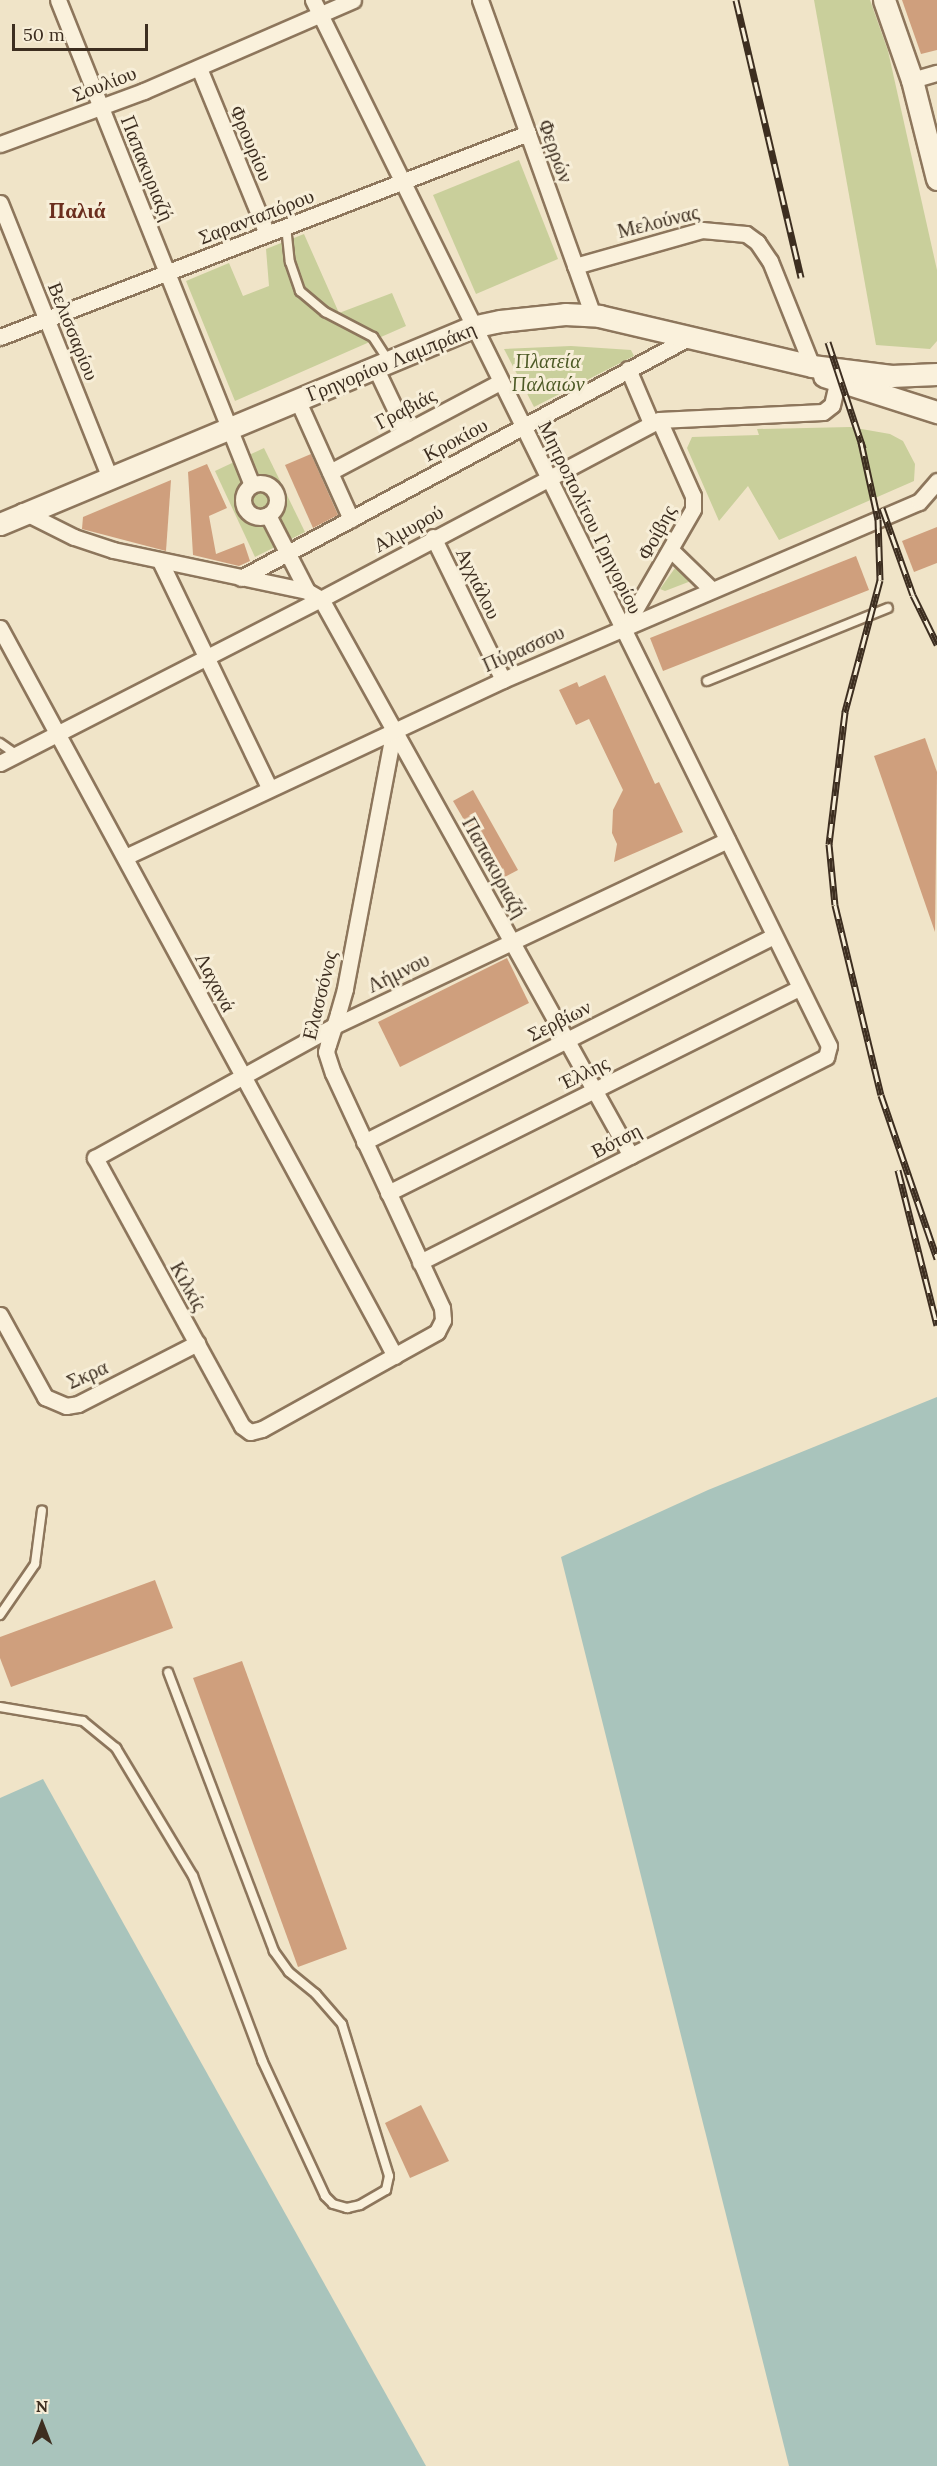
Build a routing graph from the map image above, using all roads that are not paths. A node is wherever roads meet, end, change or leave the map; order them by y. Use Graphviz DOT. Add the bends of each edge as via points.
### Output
graph roads {
  1 [pos="58,0"];
  2 [pos="313,0"];
  3 [pos="353,0"];
  4 [pos="480,0"];
  5 [pos="884,0"];
  6 [pos="320,15"];
  7 [pos="198,68"];
  8 [pos="937,73"];
  9 [pos="912,80"];
  10 [pos="102,107"];
  11 [pos="528,134"];
  12 [pos="0,144"];
  13 [pos="937,179"];
  14 [pos="401,182"];
  15 [pos="0,203"];
  16 [pos="286,226"];
  17 [pos="267,234"];
  18 [pos="575,266"];
  19 [pos="167,273"];
  20 [pos="593,315"];
  21 [pos="46,319"];
  22 [pos="472,327"];
  23 [pos="0,337"];
  24 [pos="690,337"];
  25 [pos="382,364"];
  26 [pos="812,366"];
  27 [pos="628,369"];
  28 [pos="937,374"];
  29 [pos="500,382"];
  30 [pos="837,383"];
  31 [pos="297,399"];
  32 [pos="937,412"];
  33 [pos="655,422"];
  34 [pos="229,426"];
  35 [pos="523,426"];
  36 [pos="406,432"];
  37 [pos="330,472"];
  38 [pos="109,476"];
  39 [pos="548,477"];
  40 [pos="937,481"];
  41 [pos="252,485"];
  42 [pos="22,511"];
  43 [pos="268,514"];
  44 [pos="0,517"];
  45 [pos="351,519"];
  46 [pos="0,524"];
  47 [pos="433,537"];
  48 [pos="672,551"];
  49 [pos="289,553"];
  50 [pos="161,563"];
  51 [pos="241,578"];
  52 [pos="711,589"];
  53 [pos="307,591"];
  54 [pos="321,599"];
  55 [pos="888,608"];
  56 [pos="0,628"];
  57 [pos="623,628"];
  58 [pos="207,657"];
  59 [pos="503,680"];
  60 [pos="707,681"];
  61 [pos="394,729"];
  62 [pos="57,733"];
  63 [pos="0,743"];
  64 [pos="16,754"];
  65 [pos="0,763"];
  66 [pos="269,788"];
  67 [pos="727,840"];
  68 [pos="125,858"];
  69 [pos="773,936"];
  70 [pos="512,941"];
  71 [pos="798,989"];
  72 [pos="334,1026"];
  73 [pos="567,1040"];
  74 [pos="829,1053"];
  75 [pos="242,1077"];
  76 [pos="595,1090"];
  77 [pos="364,1142"];
  78 [pos="632,1156"];
  79 [pos="94,1158"];
  80 [pos="388,1193"];
  81 [pos="420,1262"];
  82 [pos="0,1315"];
  83 [pos="197,1343"];
  84 [pos="395,1356"];
  85 [pos="42,1510"];
  86 [pos="0,1615"];
  87 [pos="168,1672"];
  88 [pos="0,1707"];
  1 -- 10 [label="street, Παπακυριαζή"];
  2 -- 6 [label="street, Μητροπολίτου Γρηγορίου"];
  3 -- 6 [label="street, Σουλίου"];
  4 -- 11 [label="street, Φερρών"];
  5 -- 9 [label="main road"];
  6 -- 7 [label="street, Σουλίου"];
  6 -- 14 [label="street, Μητροπολίτου Γρηγορίου"];
  7 -- 10 [label="street, Σουλίου"];
  7 -- 17 [label="street, Φρουρίου"];
  8 -- 9 [label="street"];
  9 -- 13 [label="main road"];
  10 -- 12 [label="street, Σουλίου"];
  10 -- 19 [label="street, Παπακυριαζή"];
  11 -- 14 [label="street, Σαρανταπόρου"];
  11 -- 18 [label="street, Φερρών"];
  14 -- 16 [label="street, Σαρανταπόρου"];
  14 -- 22 [label="street, Μητροπολίτου Γρηγορίου"];
  15 -- 21 [label="street, Βελισσαρίου"];
  16 -- 17 [label="street, Σαρανταπόρου"];
  16 -- 25 [label="lane" via="292,271 300,291 325,312 373,337"];
  17 -- 19 [label="street, Σαρανταπόρου"];
  18 -- 20 [label="street, Φερρών"];
  18 -- 26 [label="street, Μελούνας" via="702,230 746,234 770,261"];
  19 -- 21 [label="street, Σαρανταπόρου"];
  19 -- 34 [label="street, Παπακυριαζή"];
  20 -- 22 [label="main road, Γρηγορίου Λαμπράκη" via="531,317"];
  20 -- 24 [label="main road, Γρηγορίου Λαμπράκη"];
  21 -- 23 [label="street, Σαρανταπόρου"];
  21 -- 38 [label="street, Βελισσαρίου"];
  22 -- 25 [label="main road, Γρηγορίου Λαμπράκη"];
  22 -- 29 [label="street, Μητροπολίτου Γρηγορίου"];
  24 -- 26 [label="main road, Γρηγορίου Λαμπράκη"];
  24 -- 27 [label="street, Κροκίου"];
  25 -- 31 [label="main road, Γρηγορίου Λαμπράκη"];
  25 -- 36 [label="street"];
  26 -- 28 [label="main road" via="891,376"];
  26 -- 30 [label="main road"];
  27 -- 33 [label="street, Φοίβης"];
  27 -- 35 [label="street, Κροκίου"];
  29 -- 35 [label="street, Μητροπολίτου Γρηγορίου"];
  29 -- 36 [label="street, Γραβιάς"];
  30 -- 32 [label="main road"];
  30 -- 33 [label="street, Αλμυρού" via="832,405 823,412"];
  31 -- 34 [label="main road, Γρηγορίου Λαμπράκη"];
  31 -- 37 [label="street"];
  33 -- 39 [label="street, Αλμυρού"];
  33 -- 48 [label="street, Φοίβης" via="693,496 690,520"];
  34 -- 38 [label="main road, Γρηγορίου Λαμπράκη"];
  34 -- 41 [label="street, Παπακυριαζή"];
  35 -- 39 [label="street, Μητροπολίτου Γρηγορίου"];
  35 -- 45 [label="street, Κροκίου"];
  36 -- 37 [label="street, Γραβιάς"];
  37 -- 45 [label="street"];
  38 -- 42 [label="main road, Γρηγορίου Λαμπράκη"];
  39 -- 47 [label="street, Αλμυρού"];
  39 -- 57 [label="street, Μητροπολίτου Γρηγορίου"];
  40 -- 52 [label="street, Πύρασσου" via="919,501"];
  41 -- 43 [label="street" via="265,484 275,492 276,505"];
  41 -- 43 [label="street" via="244,495 245,508 255,516"];
  42 -- 44 [label="main road, Γρηγορίου Λαμπράκη"];
  42 -- 46 [label="main road, Γρηγορίου Λαμπράκη"];
  42 -- 50 [label="street" via="74,537"];
  43 -- 49 [label="street"];
  45 -- 49 [label="street, Κροκίου"];
  47 -- 54 [label="street, Αλμυρού"];
  47 -- 59 [label="street, Αγχιάλου"];
  48 -- 52 [label="street"];
  48 -- 57 [label="street, Φοίβης"];
  49 -- 51 [label="street, Κροκίου"];
  49 -- 53 [label="street"];
  50 -- 51 [label="street"];
  50 -- 58 [label="street"];
  51 -- 53 [label="street"];
  52 -- 57 [label="street, Πύρασσου"];
  53 -- 54 [label="street"];
  54 -- 58 [label="street, Αλμυρού"];
  54 -- 61 [label="street, Παπακυριαζή"];
  55 -- 60 [label="lane"];
  56 -- 62 [label="street, Λαχανά"];
  57 -- 59 [label="street, Πύρασσου"];
  57 -- 67 [label="street, Μητροπολίτου Γρηγορίου"];
  58 -- 62 [label="street, Αλμυρού"];
  58 -- 66 [label="street"];
  59 -- 61 [label="street, Πύρασσου"];
  61 -- 66 [label="street, Πύρασσου"];
  61 -- 70 [label="street, Παπακυριαζή"];
  61 -- 72 [label="street, Ελασσόνος"];
  62 -- 64 [label="street, Αλμυρού"];
  62 -- 68 [label="street, Λαχανά"];
  63 -- 64 [label="lane"];
  64 -- 65 [label="street, Αλμυρού"];
  66 -- 68 [label="street, Πύρασσου"];
  67 -- 69 [label="street, Μητροπολίτου Γρηγορίου"];
  67 -- 70 [label="street, Λήμνου"];
  68 -- 75 [label="street, Λαχανά"];
  69 -- 71 [label="street, Μητροπολίτου Γρηγορίου"];
  69 -- 73 [label="street, Σερβίων"];
  70 -- 72 [label="street, Λήμνου"];
  70 -- 73 [label="street, Παπακυριαζή"];
  71 -- 74 [label="street, Μητροπολίτου Γρηγορίου" via="830,1046"];
  71 -- 76 [label="street, Έλλης"];
  72 -- 75 [label="street, Λήμνου"];
  72 -- 77 [label="street, Ελασσόνος" via="327,1058"];
  73 -- 76 [label="street, Παπακυριαζή"];
  73 -- 77 [label="street, Σερβίων"];
  74 -- 78 [label="street, Βότση"];
  75 -- 79 [label="street, Λήμνου"];
  75 -- 84 [label="street, Λαχανά"];
  76 -- 78 [label="street, Παπακυριαζή"];
  76 -- 80 [label="street, Έλλης"];
  77 -- 80 [label="street, Ελασσόνος"];
  78 -- 81 [label="street, Βότση"];
  79 -- 83 [label="street, Κιλκίς"];
  80 -- 81 [label="street, Ελασσόνος"];
  81 -- 84 [label="street, Ελασσόνος" via="442,1308 443,1320 437,1332"];
  82 -- 83 [label="street, Σκρα" via="45,1397 66,1406 78,1404"];
  83 -- 84 [label="street, Κιλκίς" via="242,1425 250,1432"];
  85 -- 86 [label="lane" via="35,1564"];
  87 -- 88 [label="lane" via="274,1952 342,2024 389,2176 386,2190 360,2205 347,2208 333,2204 325,2196 262,2061 193,1876 116,1748 82,1721"];
}
